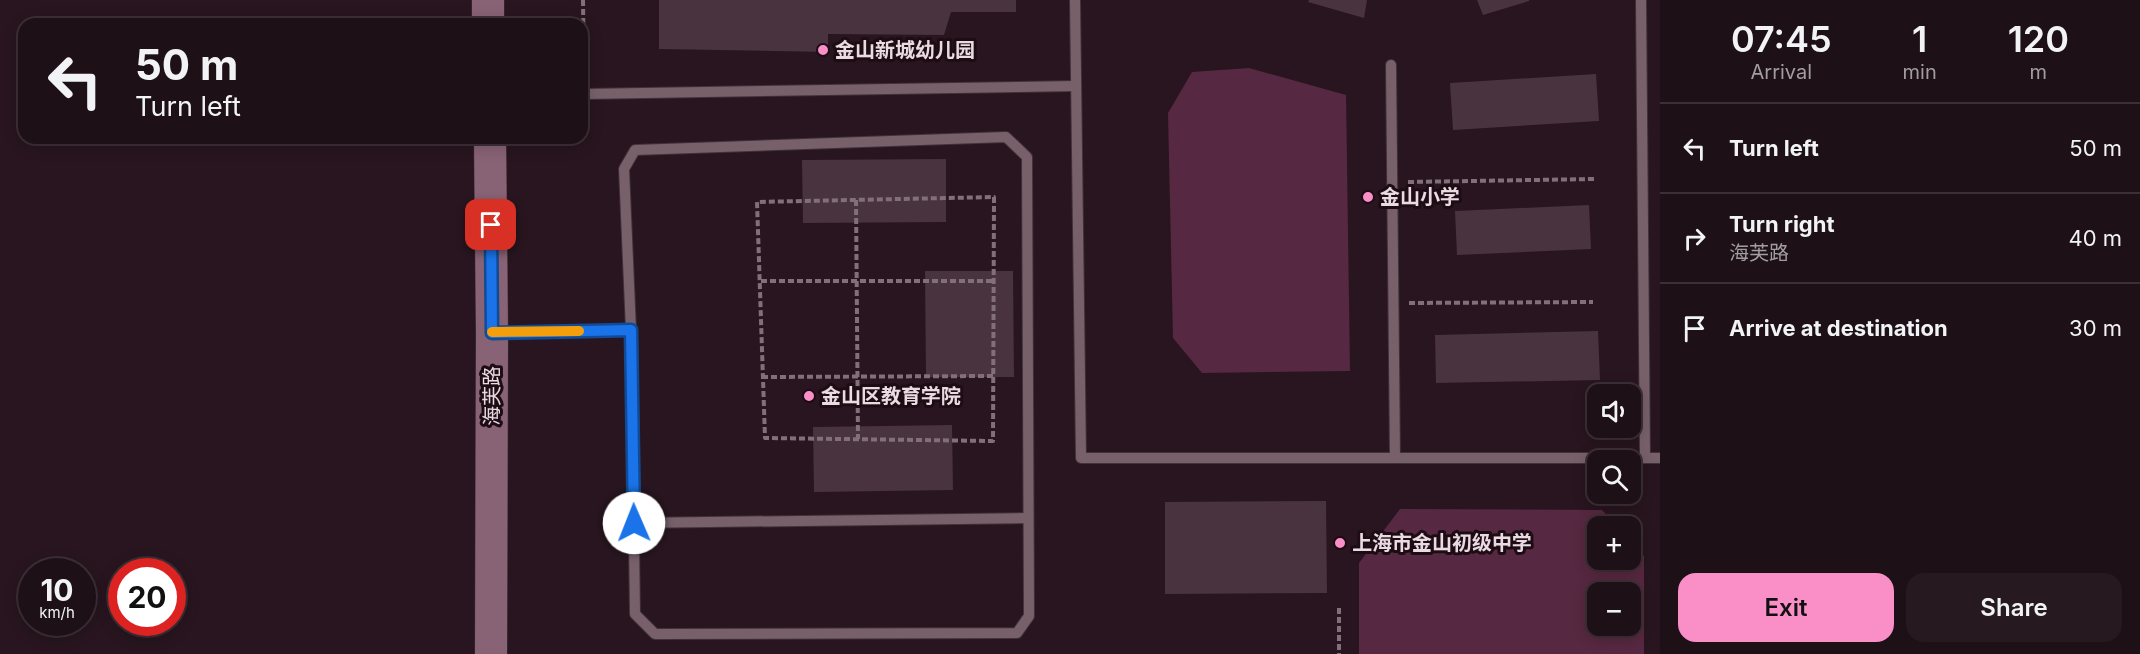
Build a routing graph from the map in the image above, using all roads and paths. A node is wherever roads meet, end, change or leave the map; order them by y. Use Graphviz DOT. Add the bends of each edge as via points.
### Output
graph roads {
  1 [pos="488,0"];
  2 [pos="583,0"];
  3 [pos="1075,0"];
  4 [pos="1641,0"];
  5 [pos="488,18"];
  6 [pos="583,18"];
  7 [pos="1392,65"];
  8 [pos="1076,86"];
  9 [pos="588,94"];
  10 [pos="490,144"];
  11 [pos="1595,179"];
  12 [pos="1392,182"];
  13 [pos="856,200"];
  14 [pos="994,280"];
  15 [pos="760,281"];
  16 [pos="856,281"];
  17 [pos="1593,302"];
  18 [pos="1394,303"];
  19 [pos="631,330"];
  20 [pos="492,333"];
  21 [pos="762,376"];
  22 [pos="994,376"];
  23 [pos="858,377"];
  24 [pos="858,440"];
  25 [pos="1395,458"];
  26 [pos="1645,458"];
  27 [pos="1660,458"];
  28 [pos="1028,518"];
  29 [pos="634,523"];
  30 [pos="1339,608"];
  31 [pos="491,654"];
  32 [pos="1339,654"];
  1 -- 5 [label="street"];
  2 -- 6 [label="path"];
  3 -- 8 [label="lane"];
  4 -- 26 [label="lane"];
  7 -- 12 [label="lane"];
  8 -- 9 [label="lane"];
  8 -- 25 [label="lane" via="1081,458"];
  10 -- 20 [label="street, 海芙路"];
  11 -- 12 [label="path"];
  12 -- 18 [label="lane"];
  13 -- 14 [label="path" via="994,197"];
  13 -- 15 [label="path" via="757,202"];
  13 -- 16 [label="path"];
  14 -- 16 [label="path"];
  14 -- 22 [label="path"];
  15 -- 16 [label="path"];
  15 -- 21 [label="path"];
  16 -- 23 [label="path"];
  17 -- 18 [label="path"];
  18 -- 25 [label="lane"];
  19 -- 20 [label="lane"];
  19 -- 28 [label="lane" via="624,168 635,150 1006,137 1027,157"];
  19 -- 29 [label="lane"];
  20 -- 31 [label="street, 海芙路"];
  21 -- 23 [label="path"];
  21 -- 24 [label="path" via="765,438"];
  22 -- 23 [label="path"];
  22 -- 24 [label="path" via="993,441"];
  23 -- 24 [label="path"];
  25 -- 26 [label="lane"];
  26 -- 27 [label="lane"];
  28 -- 29 [label="lane"];
  28 -- 29 [label="lane" via="1029,616 1017,633 655,634 635,614"];
  30 -- 32 [label="path"];
}
